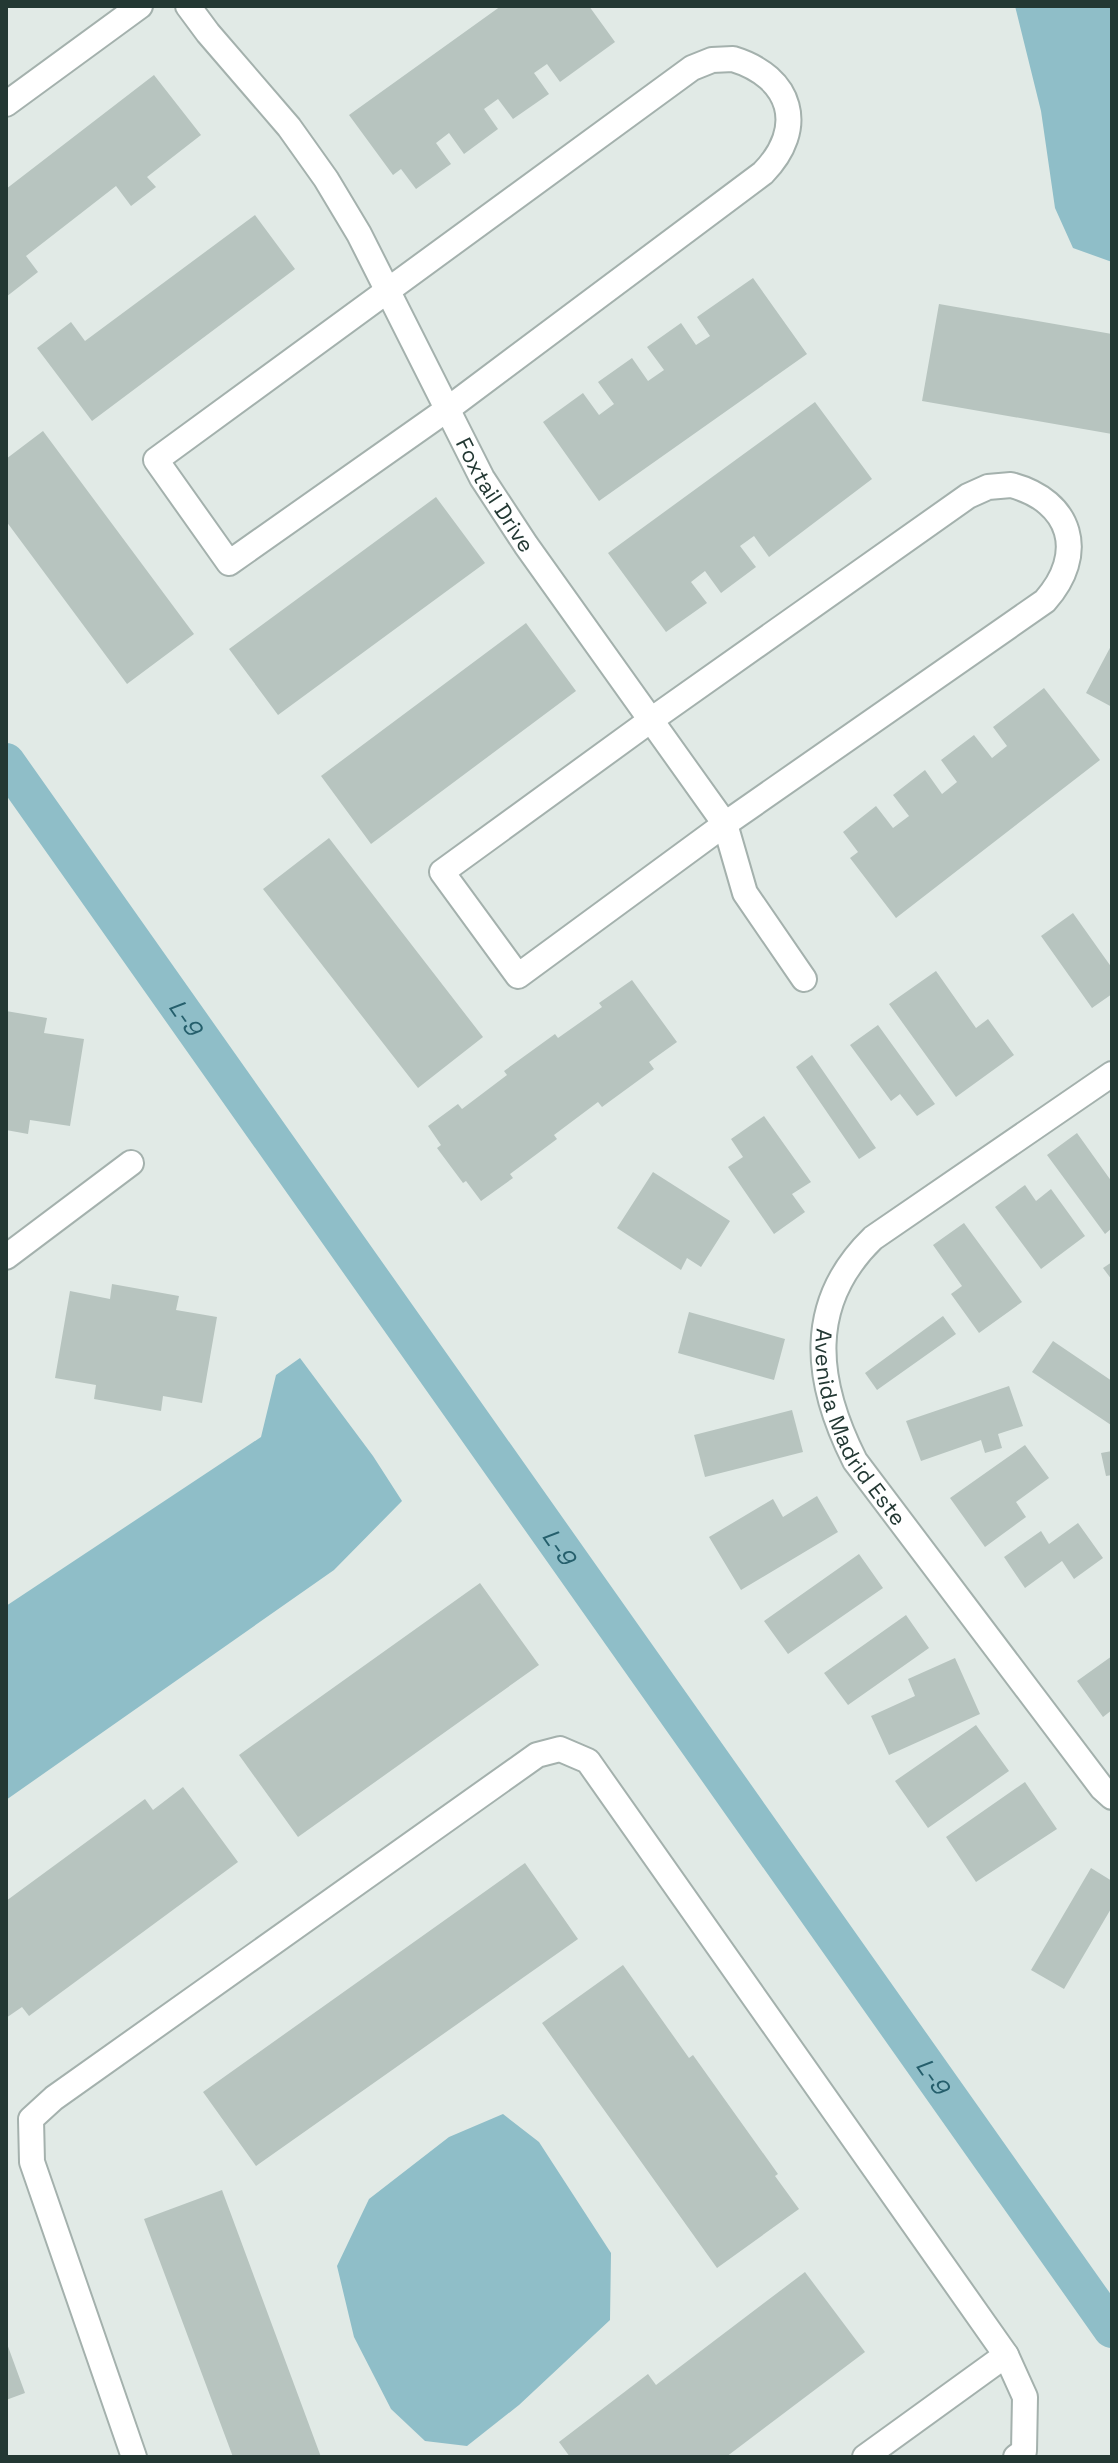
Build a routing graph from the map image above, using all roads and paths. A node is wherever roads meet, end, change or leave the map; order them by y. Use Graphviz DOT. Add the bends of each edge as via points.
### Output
graph roads {
  1 [pos="140,6"];
  2 [pos="188,6"];
  3 [pos="6,104"];
  4 [pos="389,291"];
  5 [pos="449,408"];
  6 [pos="651,720"];
  7 [pos="725,824"];
  8 [pos="804,979"];
  9 [pos="1112,1074"];
  10 [pos="131,1163"];
  11 [pos="6,1257"];
  12 [pos="1112,1797"];
  13 [pos="1006,2355"];
  14 [pos="1020,2454"];
  15 [pos="134,2457"];
  16 [pos="865,2457"];
  1 -- 3 [label="street"];
  2 -- 4 [label="street, Foxtail Drive" via="326,179"];
  4 -- 5 [label="street, Foxtail Drive"];
  4 -- 5 [label="street" via="156,460 229,563"];
  4 -- 5 [label="street" via="692,68 712,60 754,65 784,95 787,138 763,173"];
  5 -- 6 [label="street, Foxtail Drive" via="482,478"];
  6 -- 7 [label="street, Foxtail Drive"];
  6 -- 7 [label="street" via="442,872 518,976"];
  6 -- 7 [label="street" via="978,491 1011,485 1032,490 1063,521 1070,542 1068,564 1060,585 1045,601"];
  7 -- 8 [label="street, Foxtail Drive" via="745,893"];
  9 -- 12 [label="street, Avenida Madrid Este" via="854,1256 830,1301 824,1357 833,1411 855,1461"];
  10 -- 11 [label="street"];
  13 -- 14 [label="street" via="1025,2397"];
  13 -- 15 [label="street" via="588,1761 560,1749 537,1755 31,2119 32,2162"];
  13 -- 16 [label="street"];
}
